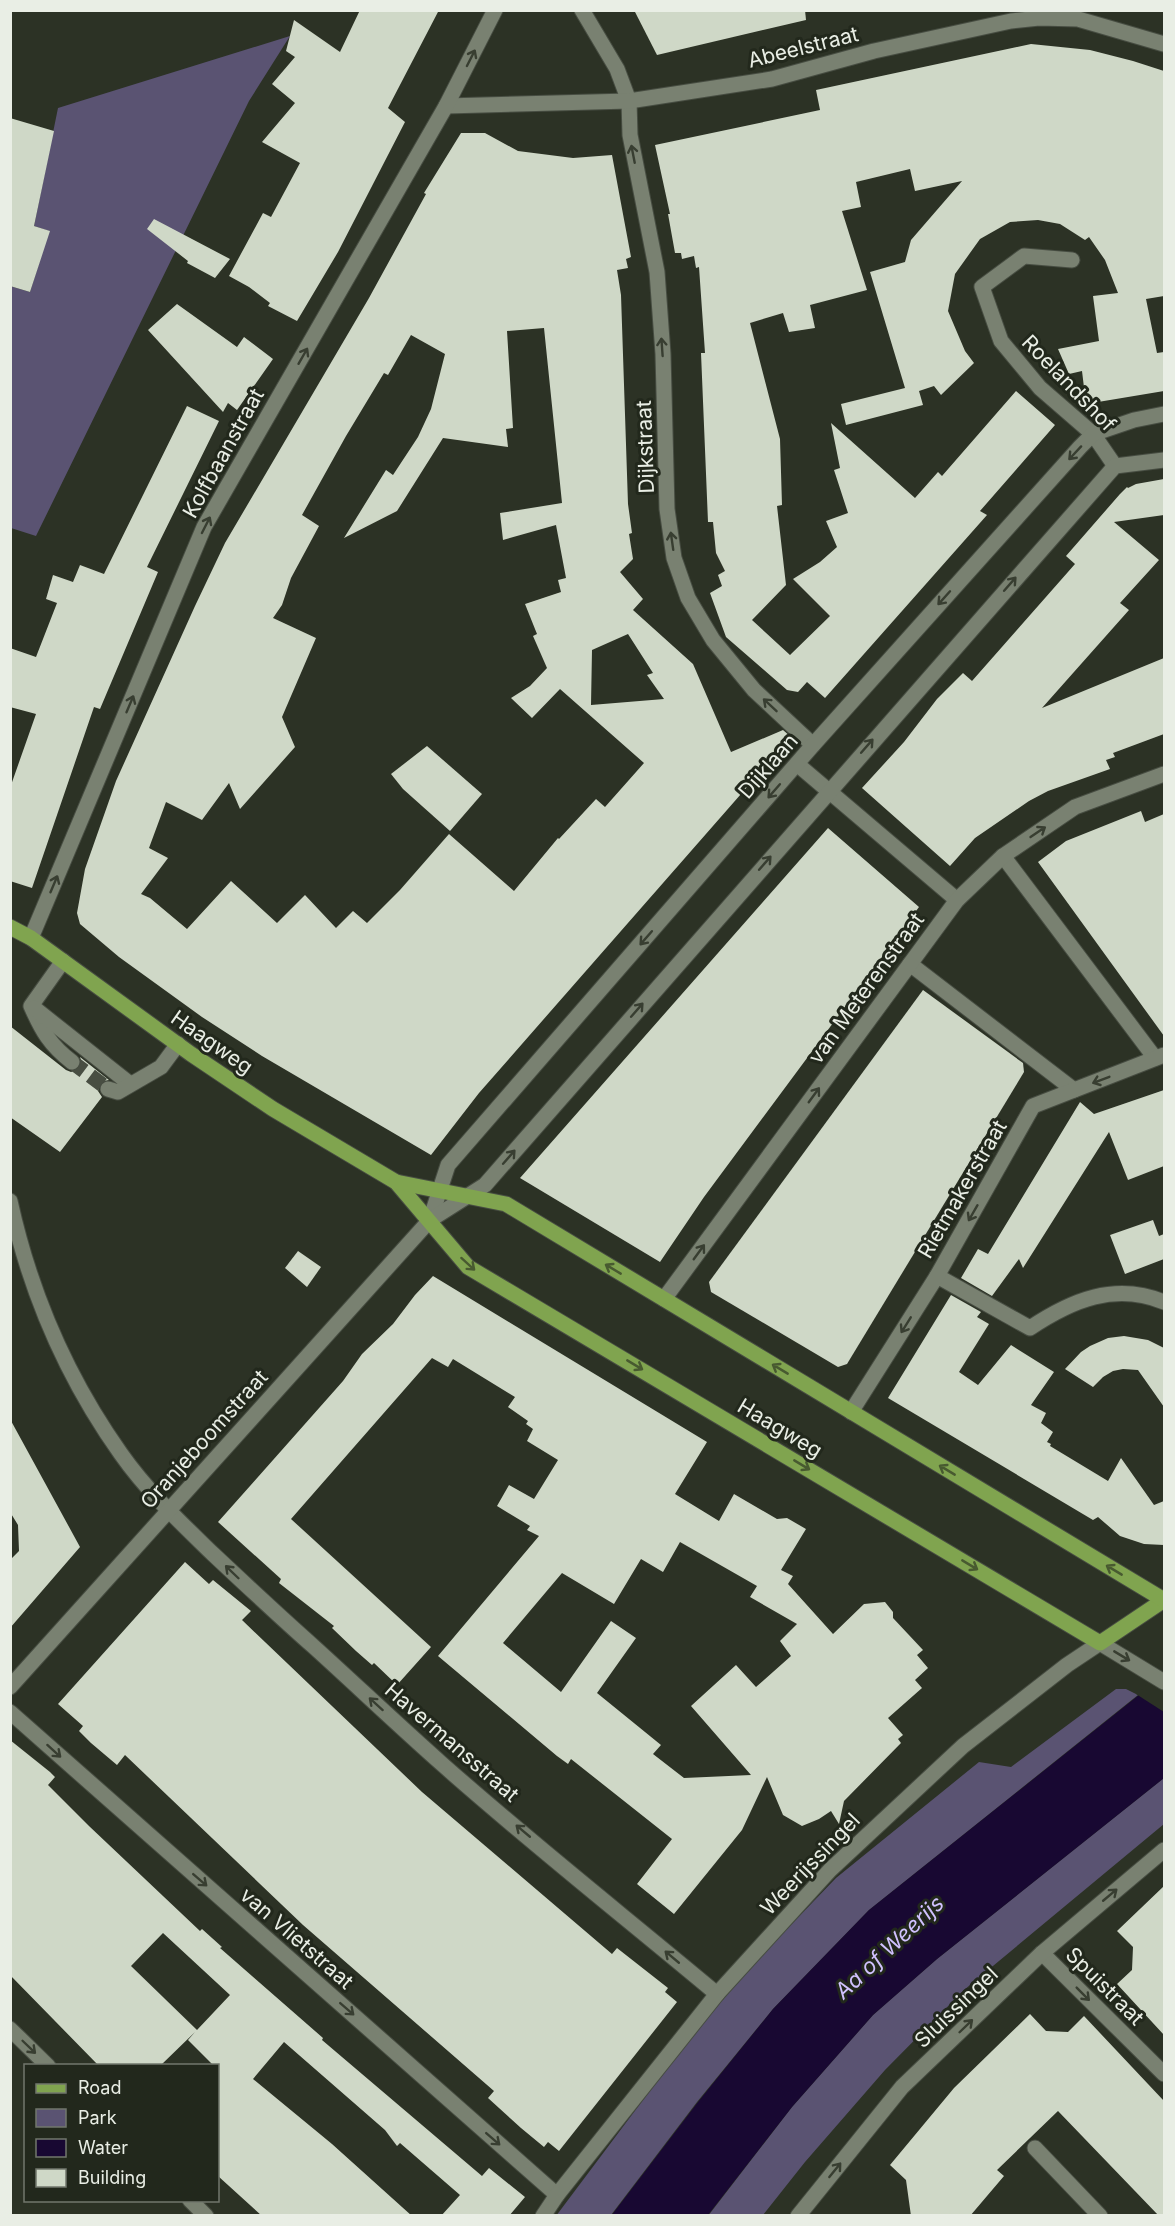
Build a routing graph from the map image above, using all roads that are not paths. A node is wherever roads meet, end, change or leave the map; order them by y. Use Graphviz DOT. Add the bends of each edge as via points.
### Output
graph roads {
  1 [pos="495,10"];
  2 [pos="582,10"];
  3 [pos="1039,14"];
  4 [pos="1164,44"];
  5 [pos="629,101"];
  6 [pos="446,106"];
  7 [pos="1072,260"];
  8 [pos="1164,414"];
  9 [pos="1093,434"];
  10 [pos="1164,460"];
  11 [pos="1115,466"];
  12 [pos="813,745"];
  13 [pos="797,764"];
  14 [pos="1164,774"];
  15 [pos="829,790"];
  16 [pos="1003,856"];
  17 [pos="957,900"];
  18 [pos="10,927"];
  19 [pos="31,938"];
  20 [pos="63,961"];
  21 [pos="910,964"];
  22 [pos="31,1006"];
  23 [pos="177,1044"];
  24 [pos="1160,1057"];
  25 [pos="72,1062"];
  26 [pos="130,1084"];
  27 [pos="108,1089"];
  28 [pos="1074,1090"];
  29 [pos="396,1182"];
  30 [pos="440,1191"];
  31 [pos="467,1197"];
  32 [pos="10,1201"];
  33 [pos="430,1220"];
  34 [pos="937,1276"];
  35 [pos="664,1299"];
  36 [pos="1164,1302"];
  37 [pos="851,1412"];
  38 [pos="168,1511"];
  39 [pos="1164,1600"];
  40 [pos="1100,1643"];
  41 [pos="1164,1682"];
  42 [pos="10,1687"];
  43 [pos="10,1712"];
  44 [pos="1162,1857"];
  45 [pos="1042,1953"];
  46 [pos="717,1994"];
  47 [pos="10,2029"];
  48 [pos="46,2064"];
  49 [pos="1164,2074"];
  50 [pos="1035,2148"];
  51 [pos="557,2195"];
  52 [pos="192,2202"];
  53 [pos="206,2216"];
  54 [pos="543,2216"];
  55 [pos="798,2216"];
  56 [pos="1101,2216"];
  6 -- 1 [label="street, Kolfbaanstraat, one-way"];
  2 -- 5 [label="street, Dijkstraat" via="617,69"];
  3 -- 4 [label="street, Abeelstraat" via="1078,19"];
  3 -- 5 [label="street, Abeelstraat" via="874,51 772,79"];
  5 -- 6 [label="street, Abeelstraat"];
  12 -- 5 [label="street, Dijkstraat, one-way" via="754,690 713,640 688,598 674,558 667,509 657,272 630,135"];
  19 -- 6 [label="street, Kolfbaanstraat, one-way" via="204,527"];
  7 -- 9 [label="street, Roelandshof" via="1024,256 982,287 1001,341 1040,388"];
  8 -- 9 [label="street, Dijklaan"];
  9 -- 11 [label="street, Roelandshof"];
  9 -- 12 [label="street, Dijklaan, one-way"];
  10 -- 11 [label="street"];
  15 -- 11 [label="street, one-way"];
  12 -- 13 [label="street, Dijklaan"];
  13 -- 15 [label="street"];
  13 -- 30 [label="street, Dijklaan, one-way" via="448,1165"];
  16 -- 14 [label="street, van Meterenstraat, one-way" via="1075,807"];
  15 -- 17 [label="street"];
  31 -- 15 [label="street, one-way" via="485,1185"];
  16 -- 17 [label="street, van Meterenstraat"];
  16 -- 24 [label="street"];
  17 -- 21 [label="street, van Meterenstraat"];
  18 -- 19 [label="main road, Haagweg"];
  19 -- 20 [label="main road, Haagweg"];
  20 -- 22 [label="street"];
  20 -- 23 [label="main road, Haagweg"];
  21 -- 28 [label="street"];
  35 -- 21 [label="street, van Meterenstraat, one-way"];
  22 -- 25 [label="street" via="44,1035"];
  22 -- 26 [label="street"];
  23 -- 26 [label="street" via="161,1067"];
  23 -- 29 [label="main road, Haagweg" via="273,1109"];
  24 -- 28 [label="street, Rietmakerstraat, one-way"];
  26 -- 27 [label="street" via="118,1092"];
  28 -- 34 [label="street, Rietmakerstraat, one-way" via="1033,1106"];
  29 -- 30 [label="main road, Haagweg"];
  29 -- 33 [label="main road, Haagweg"];
  30 -- 31 [label="main road, Haagweg"];
  30 -- 33 [label="street, Dijklaan"];
  31 -- 33 [label="street"];
  35 -- 31 [label="main road, Haagweg, one-way" via="506,1204"];
  32 -- 38 [label="street, Havermansstraat" via="21,1246 51,1330 72,1374 97,1417"];
  33 -- 38 [label="street, Oranjeboomstraat"];
  33 -- 40 [label="main road, Haagweg, one-way" via="468,1266"];
  34 -- 36 [label="street" via="1030,1328 1059,1309 1117,1293 1149,1296"];
  34 -- 37 [label="street, Rietmakerstraat, one-way"];
  37 -- 35 [label="main road, Haagweg, one-way"];
  39 -- 37 [label="main road, Haagweg, one-way"];
  38 -- 42 [label="street, Oranjeboomstraat"];
  46 -- 38 [label="street, Havermansstraat, one-way" via="443,1765"];
  39 -- 40 [label="main road, Weerijssingel"];
  40 -- 41 [label="street, Haagweg, one-way"];
  40 -- 46 [label="street, Weerijssingel" via="963,1746 830,1870"];
  43 -- 51 [label="street, van Vlietstraat, one-way"];
  45 -- 44 [label="street, Sluissingel, one-way"];
  45 -- 49 [label="street, Spuistraat, one-way"];
  55 -- 45 [label="street, Sluissingel, one-way" via="903,2087"];
  46 -- 51 [label="street, Weerijssingel"];
  47 -- 48 [label="street, one-way"];
  50 -- 56 [label="street"];
  51 -- 54 [label="street, Weerijssingel"];
  52 -- 53 [label="street"];
}
